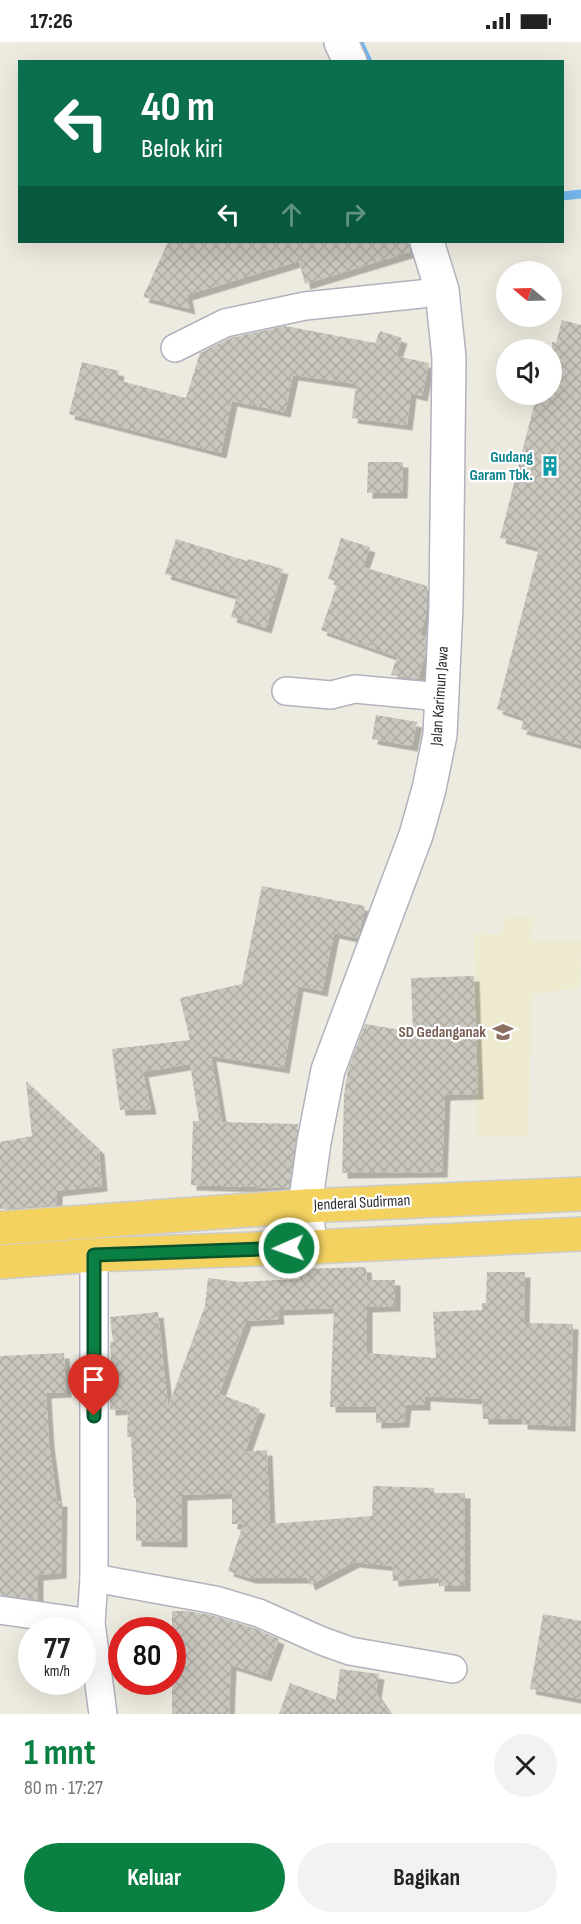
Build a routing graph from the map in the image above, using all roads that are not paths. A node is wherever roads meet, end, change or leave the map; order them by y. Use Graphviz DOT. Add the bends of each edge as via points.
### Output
graph roads {
  1 [pos="341,42"];
  2 [pos="349,60"];
  3 [pos="427,243"];
  4 [pos="442,290"];
  5 [pos="175,348"];
  6 [pos="286,691"];
  7 [pos="441,697"];
  8 [pos="581,1194"];
  9 [pos="305,1206"];
  10 [pos="0,1228"];
  11 [pos="581,1234"];
  12 [pos="310,1247"];
  13 [pos="94,1255"];
  14 [pos="0,1262"];
  15 [pos="94,1578"];
  16 [pos="0,1610"];
  17 [pos="49,1617"];
  18 [pos="91,1617"];
  19 [pos="96,1661"];
  20 [pos="453,1669"];
  21 [pos="103,1714"];
  1 -- 2 [label="street"];
  3 -- 4 [label="street, Jalan Karimun Jawa"];
  4 -- 5 [label="street" via="305,306 225,323"];
  4 -- 7 [label="street, Jalan Karimun Jawa" via="449,380"];
  6 -- 7 [label="street" via="331,695 355,689"];
  7 -- 9 [label="street, Jalan Karimun Jawa" via="440,735 416,835 328,1070"];
  8 -- 9 [label="highway, Jenderal Sudirman"];
  9 -- 10 [label="highway, Jenderal Sudirman"];
  9 -- 12 [label="street, Jalan Karimun Jawa"];
  11 -- 12 [label="highway"];
  12 -- 13 [label="highway"];
  13 -- 14 [label="highway"];
  13 -- 15 [label="street"];
  15 -- 18 [label="street"];
  15 -- 20 [label="street" via="215,1600 259,1613 350,1651"];
  16 -- 17 [label="street"];
  19 -- 21 [label="street"];
}
